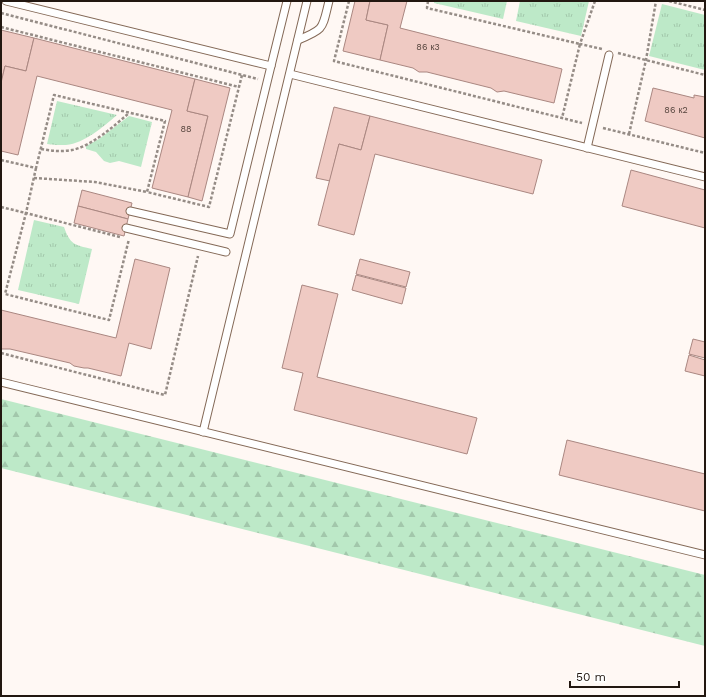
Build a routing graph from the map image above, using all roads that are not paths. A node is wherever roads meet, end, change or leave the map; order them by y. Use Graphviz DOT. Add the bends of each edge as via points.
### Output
graph roads {
  1 [pos="6,1"];
  2 [pos="287,1"];
  3 [pos="307,1"];
  4 [pos="329,1"];
  5 [pos="298,40"];
  6 [pos="613,54"];
  7 [pos="271,66"];
  8 [pos="290,74"];
  9 [pos="587,148"];
  10 [pos="705,177"];
  11 [pos="130,211"];
  12 [pos="126,228"];
  13 [pos="226,252"];
  14 [pos="1,382"];
  15 [pos="203,432"];
  16 [pos="705,555"];
  1 -- 7 [label="lane"];
  2 -- 7 [label="lane"];
  3 -- 5 [label="lane"];
  4 -- 5 [label="lane" via="323,25 317,32"];
  5 -- 8 [label="lane"];
  6 -- 9 [label="lane"];
  7 -- 11 [label="lane" via="230,234"];
  8 -- 9 [label="lane"];
  8 -- 15 [label="lane"];
  9 -- 10 [label="lane"];
  12 -- 13 [label="lane"];
  14 -- 15 [label="lane"];
  15 -- 16 [label="lane"];
}
